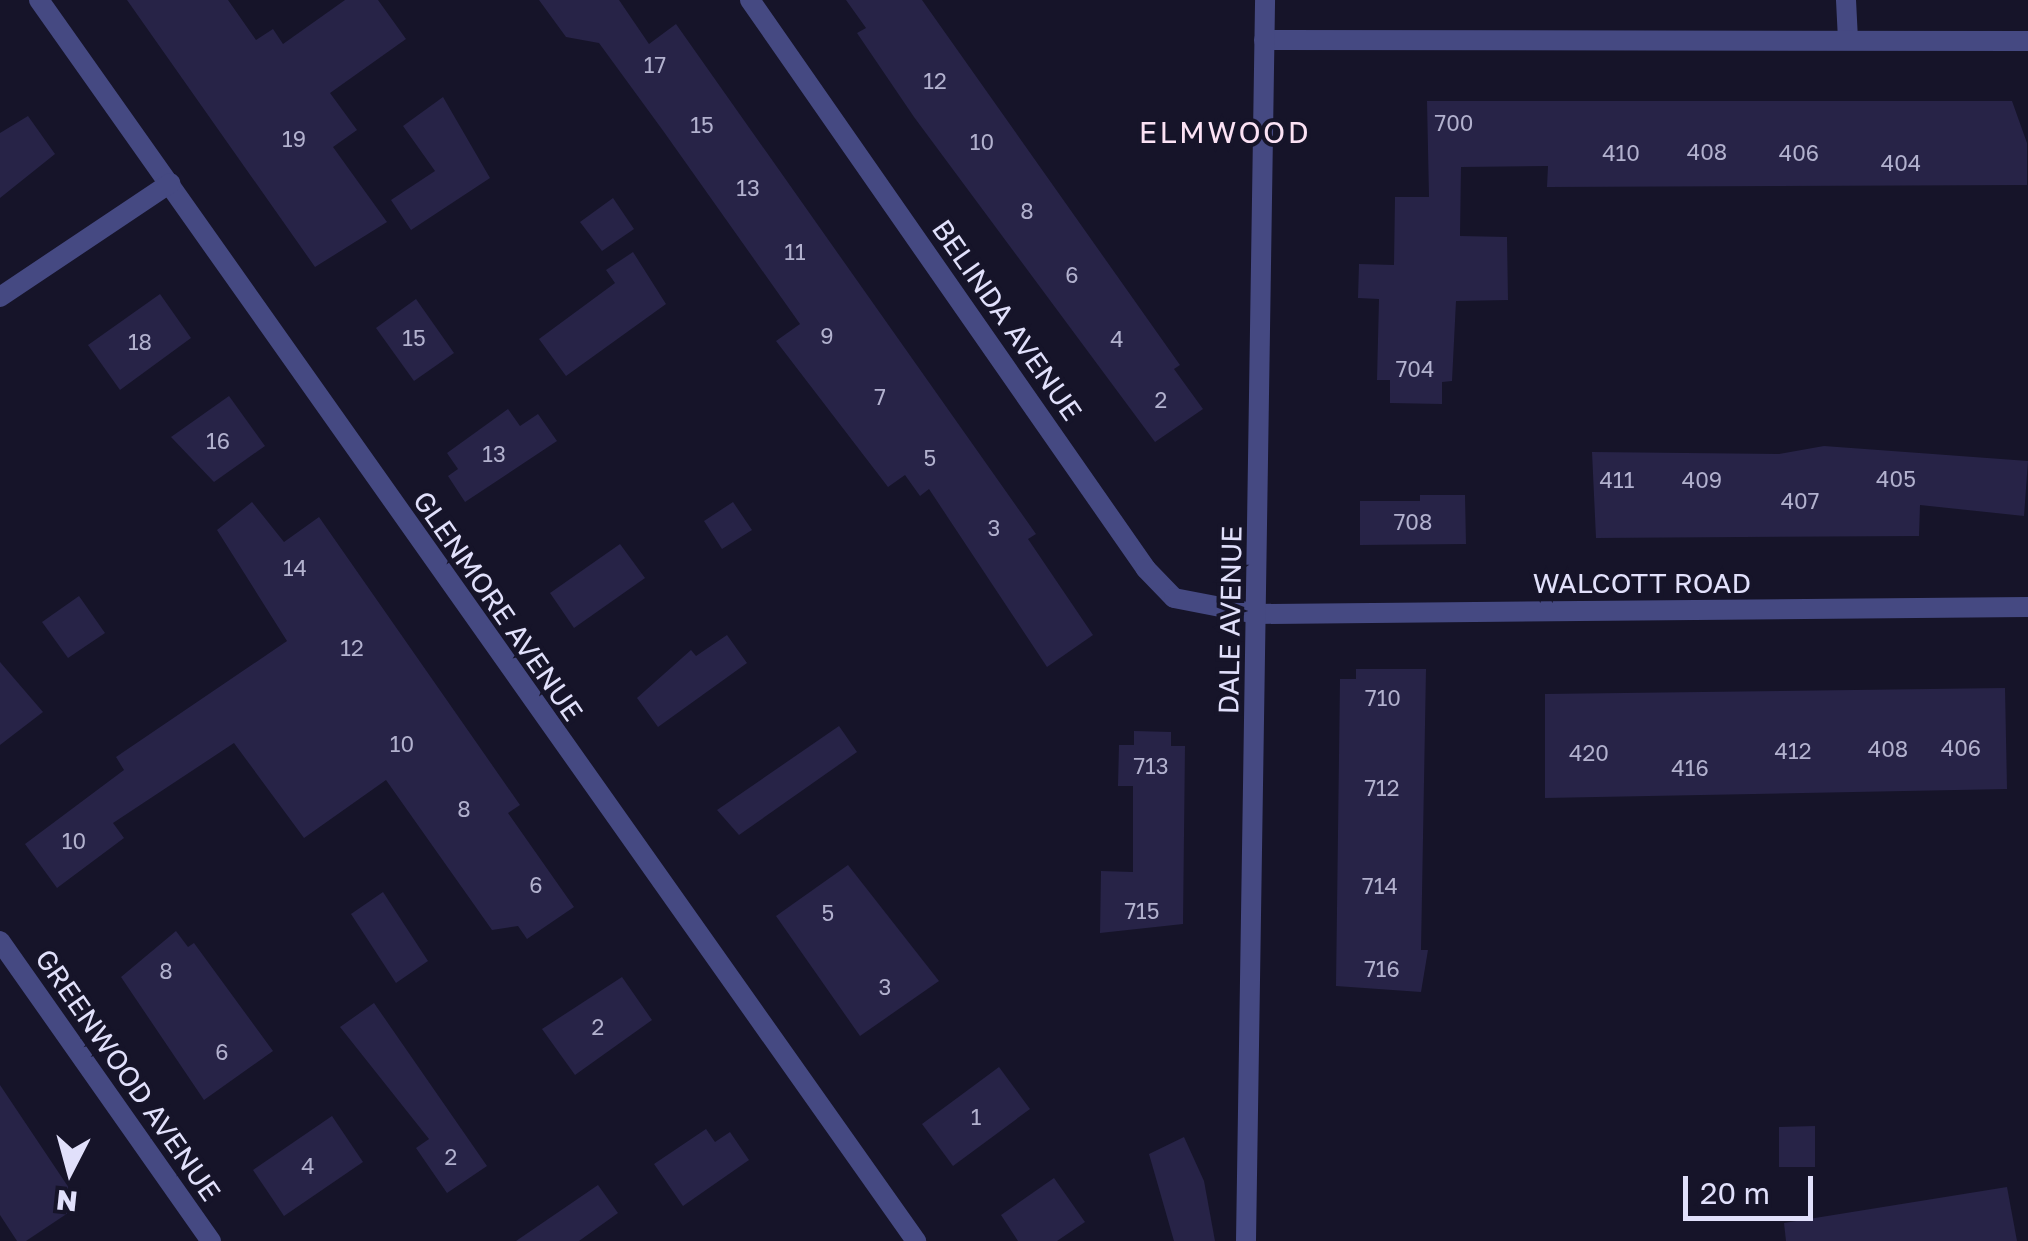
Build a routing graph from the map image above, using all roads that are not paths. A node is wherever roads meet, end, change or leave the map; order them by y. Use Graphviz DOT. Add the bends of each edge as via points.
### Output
graph roads {
  1 [pos="39,0"];
  2 [pos="750,0"];
  3 [pos="1266,0"];
  4 [pos="1846,0"];
  5 [pos="1264,40"];
  6 [pos="1848,40"];
  7 [pos="2028,41"];
  8 [pos="170,183"];
  9 [pos="0,297"];
  10 [pos="2028,607"];
  11 [pos="1257,614"];
  12 [pos="0,940"];
  13 [pos="212,1241"];
  14 [pos="916,1241"];
  15 [pos="1246,1241"];
  1 -- 8 [label="street, GLENMORE AVENUE"];
  2 -- 11 [label="street, BELINDA AVENUE" via="1161,588 1203,608"];
  3 -- 5 [label="street, DALE AVENUE"];
  4 -- 6 [label="street"];
  5 -- 6 [label="street"];
  5 -- 11 [label="street, DALE AVENUE"];
  6 -- 7 [label="street"];
  8 -- 9 [label="street"];
  8 -- 14 [label="street, GLENMORE AVENUE"];
  10 -- 11 [label="street, WALCOTT ROAD"];
  11 -- 15 [label="street, DALE AVENUE"];
  12 -- 13 [label="street, GREENWOOD AVENUE"];
}
